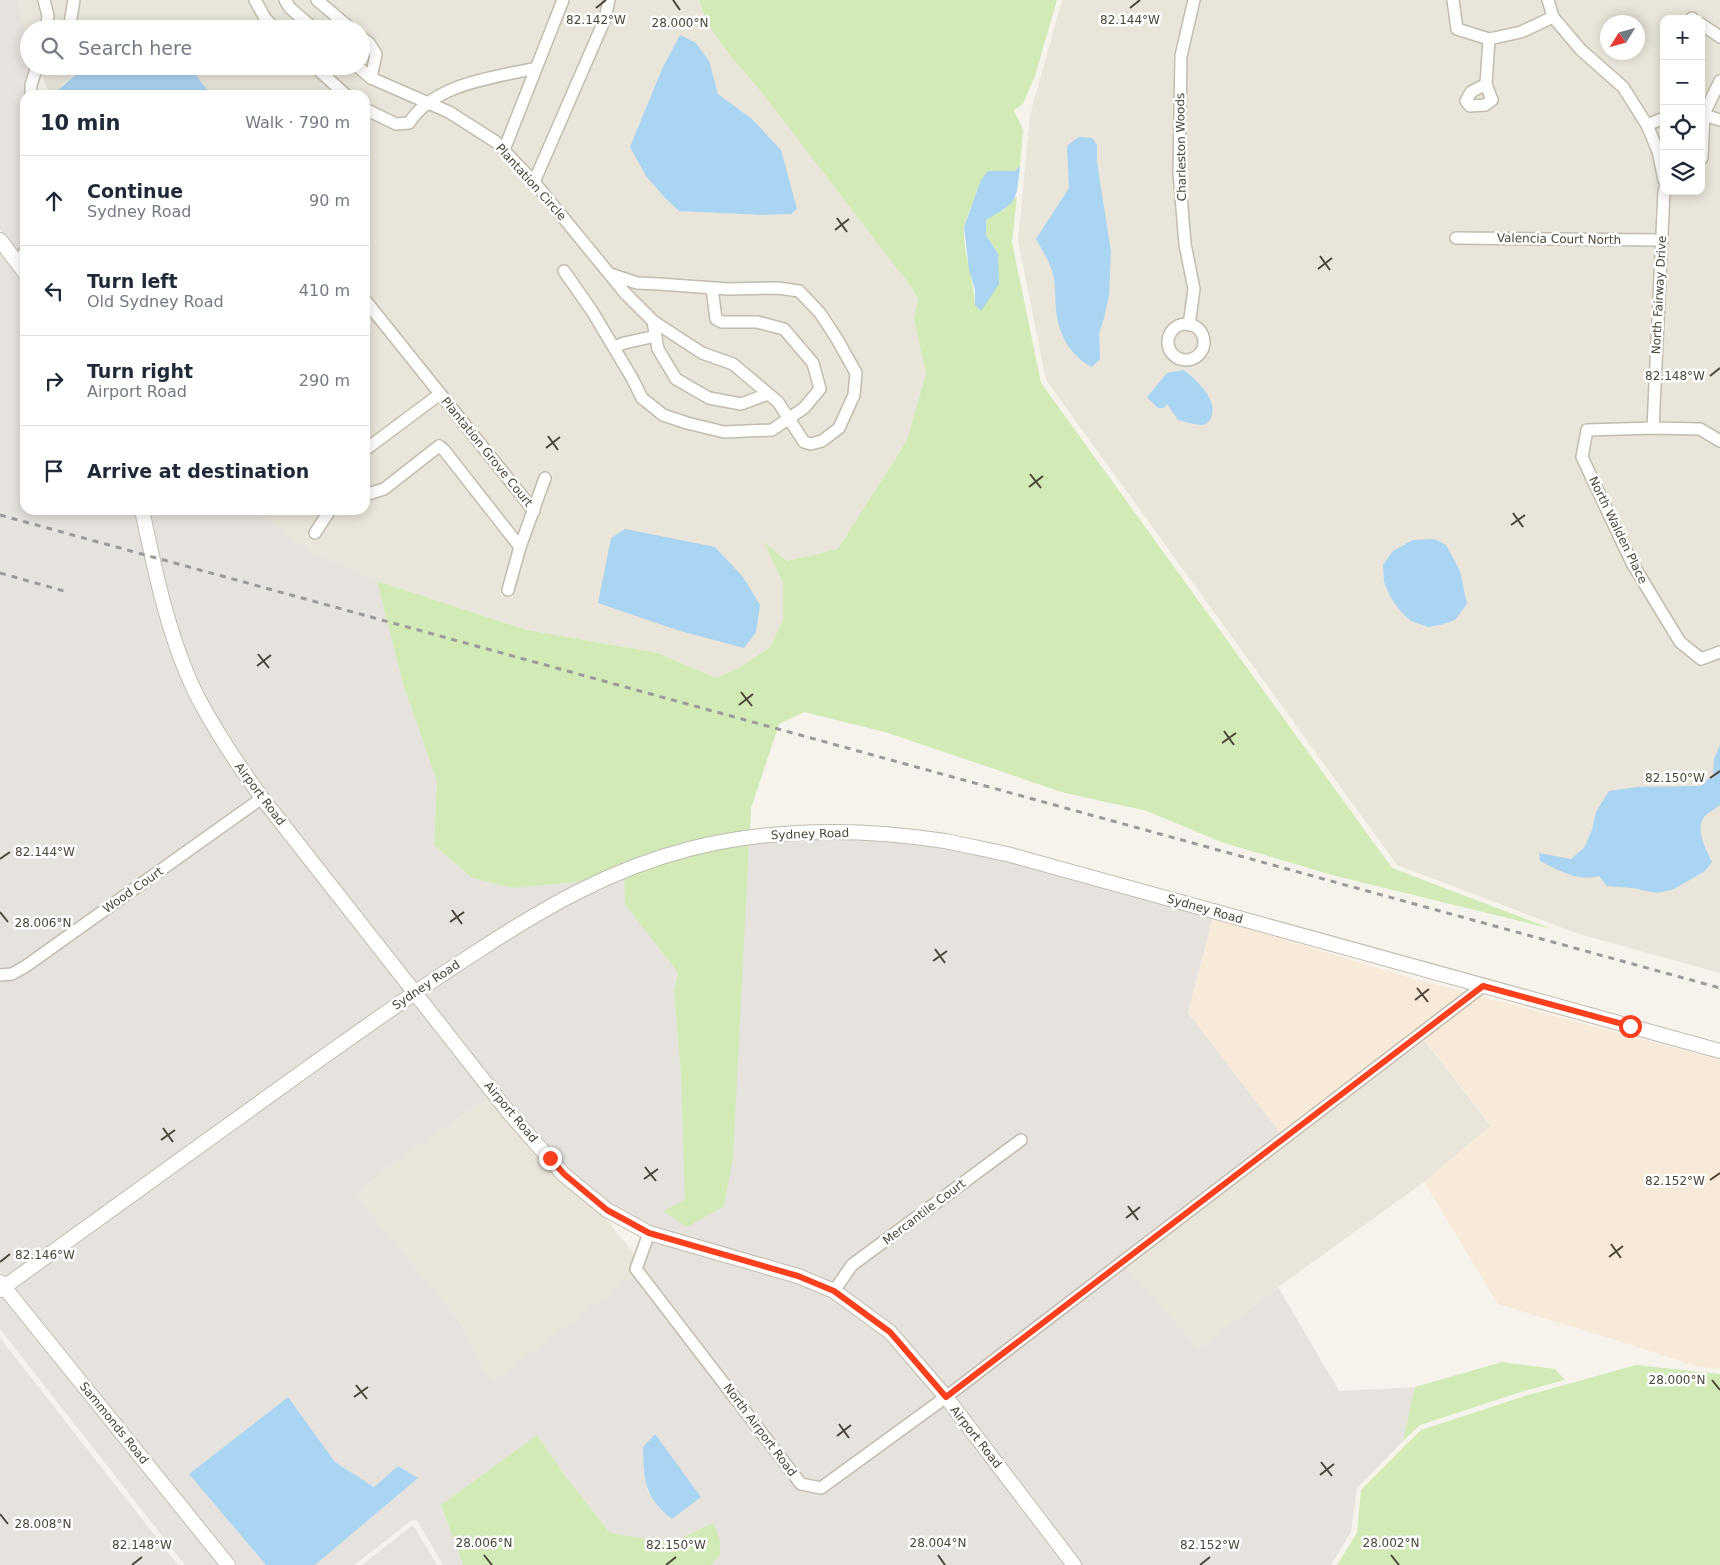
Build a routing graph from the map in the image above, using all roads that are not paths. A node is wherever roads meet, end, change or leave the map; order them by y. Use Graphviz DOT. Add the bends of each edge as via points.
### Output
graph roads {
  1 [pos="44,0"];
  2 [pos="74,0"];
  3 [pos="255,0"];
  4 [pos="285,0"];
  5 [pos="317,0"];
  6 [pos="563,0"];
  7 [pos="608,0"];
  8 [pos="1194,0"];
  9 [pos="1453,0"];
  10 [pos="1548,0"];
  11 [pos="1553,17"];
  12 [pos="47,20"];
  13 [pos="70,20"];
  14 [pos="267,20"];
  15 [pos="304,20"];
  16 [pos="340,20"];
  17 [pos="1705,27"];
  18 [pos="1720,37"];
  19 [pos="1489,39"];
  20 [pos="370,45"];
  21 [pos="536,68"];
  22 [pos="34,75"];
  23 [pos="324,75"];
  24 [pos="368,75"];
  25 [pos="371,78"];
  26 [pos="1720,82"];
  27 [pos="1486,84"];
  28 [pos="31,90"];
  29 [pos="340,90"];
  30 [pos="427,103"];
  31 [pos="1705,110"];
  32 [pos="370,111"];
  33 [pos="1705,115"];
  34 [pos="1660,120"];
  35 [pos="1720,120"];
  36 [pos="1647,125"];
  37 [pos="504,150"];
  38 [pos="1660,161"];
  39 [pos="534,182"];
  40 [pos="1664,195"];
  41 [pos="1456,238"];
  42 [pos="0,240"];
  43 [pos="1662,240"];
  44 [pos="20,263"];
  45 [pos="564,271"];
  46 [pos="610,274"];
  47 [pos="712,288"];
  48 [pos="370,306"];
  49 [pos="653,321"];
  50 [pos="1189,325"];
  51 [pos="656,336"];
  52 [pos="614,347"];
  53 [pos="440,394"];
  54 [pos="768,394"];
  55 [pos="790,419"];
  56 [pos="1653,428"];
  57 [pos="1720,441"];
  58 [pos="370,446"];
  59 [pos="545,478"];
  60 [pos="370,493"];
  61 [pos="534,510"];
  62 [pos="143,515"];
  63 [pos="327,515"];
  64 [pos="315,533"];
  65 [pos="520,547"];
  66 [pos="508,590"];
  67 [pos="1720,652"];
  68 [pos="262,798"];
  69 [pos="0,975"];
  70 [pos="1483,986"];
  71 [pos="415,991"];
  72 [pos="1720,1051"];
  73 [pos="1021,1140"];
  74 [pos="649,1233"];
  75 [pos="1,1286"];
  76 [pos="834,1291"];
  77 [pos="946,1397"];
  78 [pos="228,1565"];
  79 [pos="1074,1565"];
  1 -- 12 [label="street"];
  2 -- 13 [label="street"];
  3 -- 14 [label="street"];
  4 -- 15 [label="street"];
  5 -- 16 [label="street"];
  6 -- 21 [label="street"];
  7 -- 39 [label="street" via="605,19"];
  8 -- 50 [label="street, Charleston Woods" via="1180,65 1179,172 1185,244 1194,289"];
  9 -- 19 [label="street" via="1457,29"];
  10 -- 11 [label="street"];
  11 -- 19 [label="street" via="1521,32"];
  11 -- 36 [label="street" via="1581,50 1623,88"];
  17 -- 18 [label="street"];
  19 -- 27 [label="street"];
  20 -- 25 [label="street" via="376,54"];
  21 -- 30 [label="street" via="456,87"];
  21 -- 37 [label="street"];
  22 -- 28 [label="street"];
  23 -- 29 [label="street"];
  24 -- 25 [label="street, Plantation Circle"];
  25 -- 30 [label="street, Plantation Circle"];
  26 -- 31 [label="street"];
  30 -- 32 [label="street" via="409,123 396,124"];
  30 -- 37 [label="street, Plantation Circle" via="449,112"];
  33 -- 35 [label="street"];
  34 -- 36 [label="street"];
  36 -- 38 [label="street"];
  37 -- 39 [label="street, Plantation Circle"];
  39 -- 46 [label="street, Plantation Circle"];
  40 -- 43 [label="street, North Fairway Drive"];
  41 -- 43 [label="street, Valencia Court North"];
  42 -- 44 [label="street"];
  43 -- 56 [label="street, North Fairway Drive"];
  45 -- 52 [label="street"];
  46 -- 47 [label="street, Plantation Circle" via="637,282"];
  46 -- 49 [label="street, Plantation Circle"];
  47 -- 55 [label="street" via="716,319 784,328 813,363 820,389"];
  47 -- 55 [label="street, Plantation Circle" via="799,291 820,313 837,339 856,372 854,395 839,428 822,441 811,444 804,442"];
  48 -- 53 [label="street, Plantation Grove Court"];
  49 -- 51 [label="street"];
  49 -- 54 [label="street, Plantation Circle" via="702,353 733,364"];
  51 -- 52 [label="street"];
  51 -- 54 [label="street" via="658,349 676,379 710,398 741,404"];
  52 -- 55 [label="street" via="642,398 663,415 724,432 772,430"];
  53 -- 58 [label="street, Plantation Grove Court"];
  53 -- 61 [label="street, Plantation Grove Court"];
  54 -- 55 [label="street, Plantation Circle"];
  56 -- 57 [label="street" via="1700,429"];
  56 -- 67 [label="street, North Walden Place" via="1587,430 1582,456 1632,563 1680,642 1701,659"];
  59 -- 61 [label="street, Plantation Grove Court"];
  60 -- 65 [label="street" via="384,489 439,446"];
  61 -- 65 [label="street, Plantation Grove Court"];
  62 -- 68 [label="street, Airport Road" via="176,644 197,695 227,749"];
  63 -- 64 [label="street"];
  65 -- 66 [label="street, Plantation Grove Court"];
  68 -- 69 [label="street, Wood Court" via="26,966 12,974"];
  68 -- 71 [label="street, Airport Road"];
  70 -- 71 [label="street, Sydney Road" via="1010,854 946,841 876,833 811,832 749,837 688,849 624,870 568,896"];
  70 -- 72 [label="street, Sydney Road"];
  70 -- 77 [label="street"];
  71 -- 74 [label="street, Airport Road" via="510,1114 564,1174 607,1210"];
  71 -- 75 [label="street, Sydney Road"];
  73 -- 76 [label="street, Mercantile Court" via="852,1266"];
  74 -- 76 [label="street, Airport Road" via="798,1276"];
  74 -- 77 [label="street, North Airport Road" via="636,1269 801,1484 821,1488"];
  75 -- 78 [label="street, Sammonds Road"];
  76 -- 77 [label="street, Airport Road" via="890,1332"];
  77 -- 79 [label="street, Airport Road"];
}
